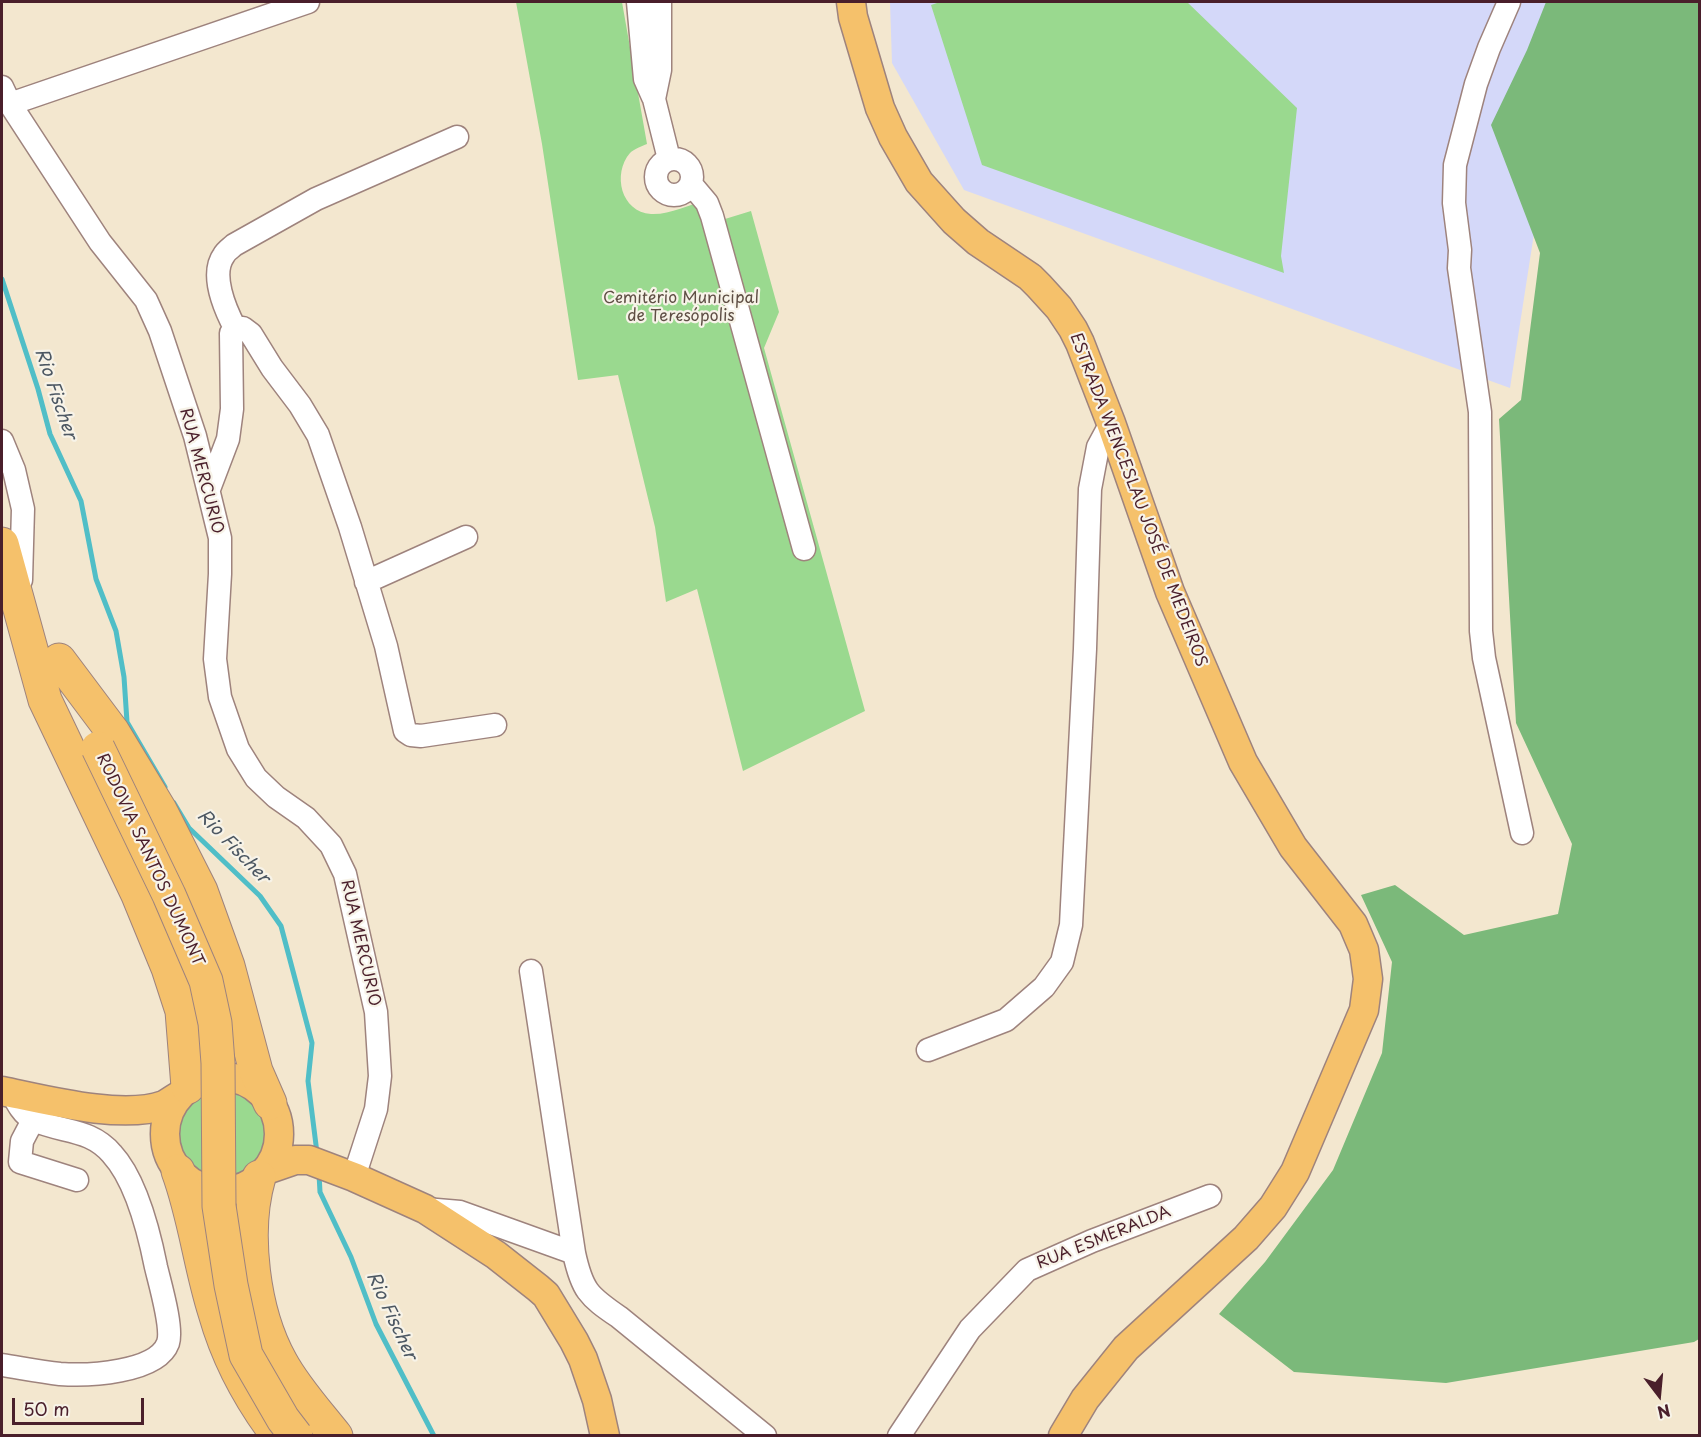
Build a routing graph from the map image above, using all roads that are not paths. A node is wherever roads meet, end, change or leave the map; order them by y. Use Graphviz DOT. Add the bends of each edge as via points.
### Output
graph roads {
  1 [pos="308,2"];
  2 [pos="638,2"];
  3 [pos="660,2"];
  4 [pos="851,2"];
  5 [pos="1509,2"];
  6 [pos="6,96"];
  7 [pos="654,99"];
  8 [pos="457,137"];
  9 [pos="235,328"];
  10 [pos="1111,423"];
  11 [pos="2,441"];
  12 [pos="209,489"];
  13 [pos="466,537"];
  14 [pos="2,539"];
  15 [pos="2,543"];
  16 [pos="804,549"];
  17 [pos="21,580"];
  18 [pos="366,582"];
  19 [pos="59,660"];
  20 [pos="495,725"];
  21 [pos="1522,833"];
  22 [pos="531,971"];
  23 [pos="928,1050"];
  24 [pos="184,1091"];
  25 [pos="7,1092"];
  26 [pos="106,1110"];
  27 [pos="274,1111"];
  28 [pos="33,1120"];
  29 [pos="172,1160"];
  30 [pos="328,1167"];
  31 [pos="262,1174"];
  32 [pos="77,1180"];
  33 [pos="1210,1196"];
  34 [pos="425,1209"];
  35 [pos="574,1253"];
  36 [pos="2,1365"];
  37 [pos="278,1436"];
  38 [pos="296,1436"];
  39 [pos="336,1436"];
  40 [pos="605,1436"];
  41 [pos="765,1436"];
  42 [pos="899,1436"];
  43 [pos="1063,1436"];
  1 -- 6 [label="street"];
  2 -- 7 [label="street" via="645,79"];
  3 -- 7 [label="street" via="660,70"];
  4 -- 10 [label="main road, ESTRADA WENCESLAU JOSÉ DE MEDEIROS" via="880,108 906,162 919,183 954,221 1030,277 1059,308 1080,344"];
  5 -- 21 [label="street" via="1476,84 1455,165 1454,203 1459,268 1480,412 1481,631"];
  6 -- 12 [label="street, RUA MERCURIO" via="100,242 146,300 164,341"];
  7 -- 16 [label="street" via="669,159 680,159 688,165 691,184 712,216"];
  8 -- 9 [label="street" via="316,199 234,245 220,263 220,290 223,306"];
  9 -- 12 [label="street" via="230,340 232,409 228,439"];
  9 -- 18 [label="street" via="251,334 318,435"];
  10 -- 23 [label="street" via="1098,447 1090,489 1071,925 1062,962 1044,987 1006,1020"];
  10 -- 43 [label="main road, ESTRADA WENCESLAU JOSÉ DE MEDEIROS" via="1170,592 1243,762 1293,847 1353,924 1364,950 1368,979 1364,1010 1294,1172 1273,1207 1246,1238 1126,1348 1085,1399"];
  11 -- 17 [label="street" via="20,488 23,509"];
  12 -- 30 [label="street, RUA MERCURIO" via="220,538 215,659 220,697 238,749 256,778 306,818 331,845 345,874 376,1012 380,1076 376,1109"];
  13 -- 18 [label="street"];
  14 -- 17 [label="highway, RODOVIA SANTOS DUMONT"];
  15 -- 24 [label="highway" via="45,700 138,895 168,968 182,1011"];
  17 -- 19 [label="highway, RODOVIA SANTOS DUMONT"];
  18 -- 20 [label="street" via="386,646 405,731 421,736"];
  19 -- 27 [label="highway" via="119,742 160,810 201,891 228,966 256,1071"];
  19 -- 38 [label="highway, RODOVIA SANTOS DUMONT, bridge" via="206,981 218,1063 219,1206 231,1285 246,1355"];
  22 -- 35 [label="street"];
  24 -- 26 [label="main road" via="156,1107"];
  24 -- 27 [label="main road" via="195,1081 206,1078 232,1078 252,1087"];
  24 -- 29 [label="main road" via="172,1104 165,1124"];
  25 -- 26 [label="main road"];
  25 -- 28 [label="street"];
  26 -- 29 [label="main road"];
  27 -- 30 [label="main road" via="302,1148"];
  27 -- 31 [label="main road" via="280,1139"];
  28 -- 32 [label="street" via="22,1141 20,1162"];
  28 -- 36 [label="street" via="92,1137 112,1153 126,1173 150,1236 169,1341 163,1353 152,1361 118,1371 61,1374"];
  29 -- 31 [label="main road" via="205,1189 239,1189"];
  29 -- 37 [label="highway" via="189,1201 215,1314 227,1348 240,1381"];
  30 -- 31 [label="main road" via="295,1160"];
  30 -- 34 [label="main road"];
  31 -- 39 [label="highway" via="254,1196 251,1232 260,1308 280,1361"];
  33 -- 42 [label="street, RUA ESMERALDA" via="1027,1270 970,1329"];
  34 -- 35 [label="street" via="460,1212"];
  34 -- 40 [label="main road" via="496,1255 546,1295 583,1359"];
  35 -- 41 [label="street" via="586,1291 597,1302"];
}
